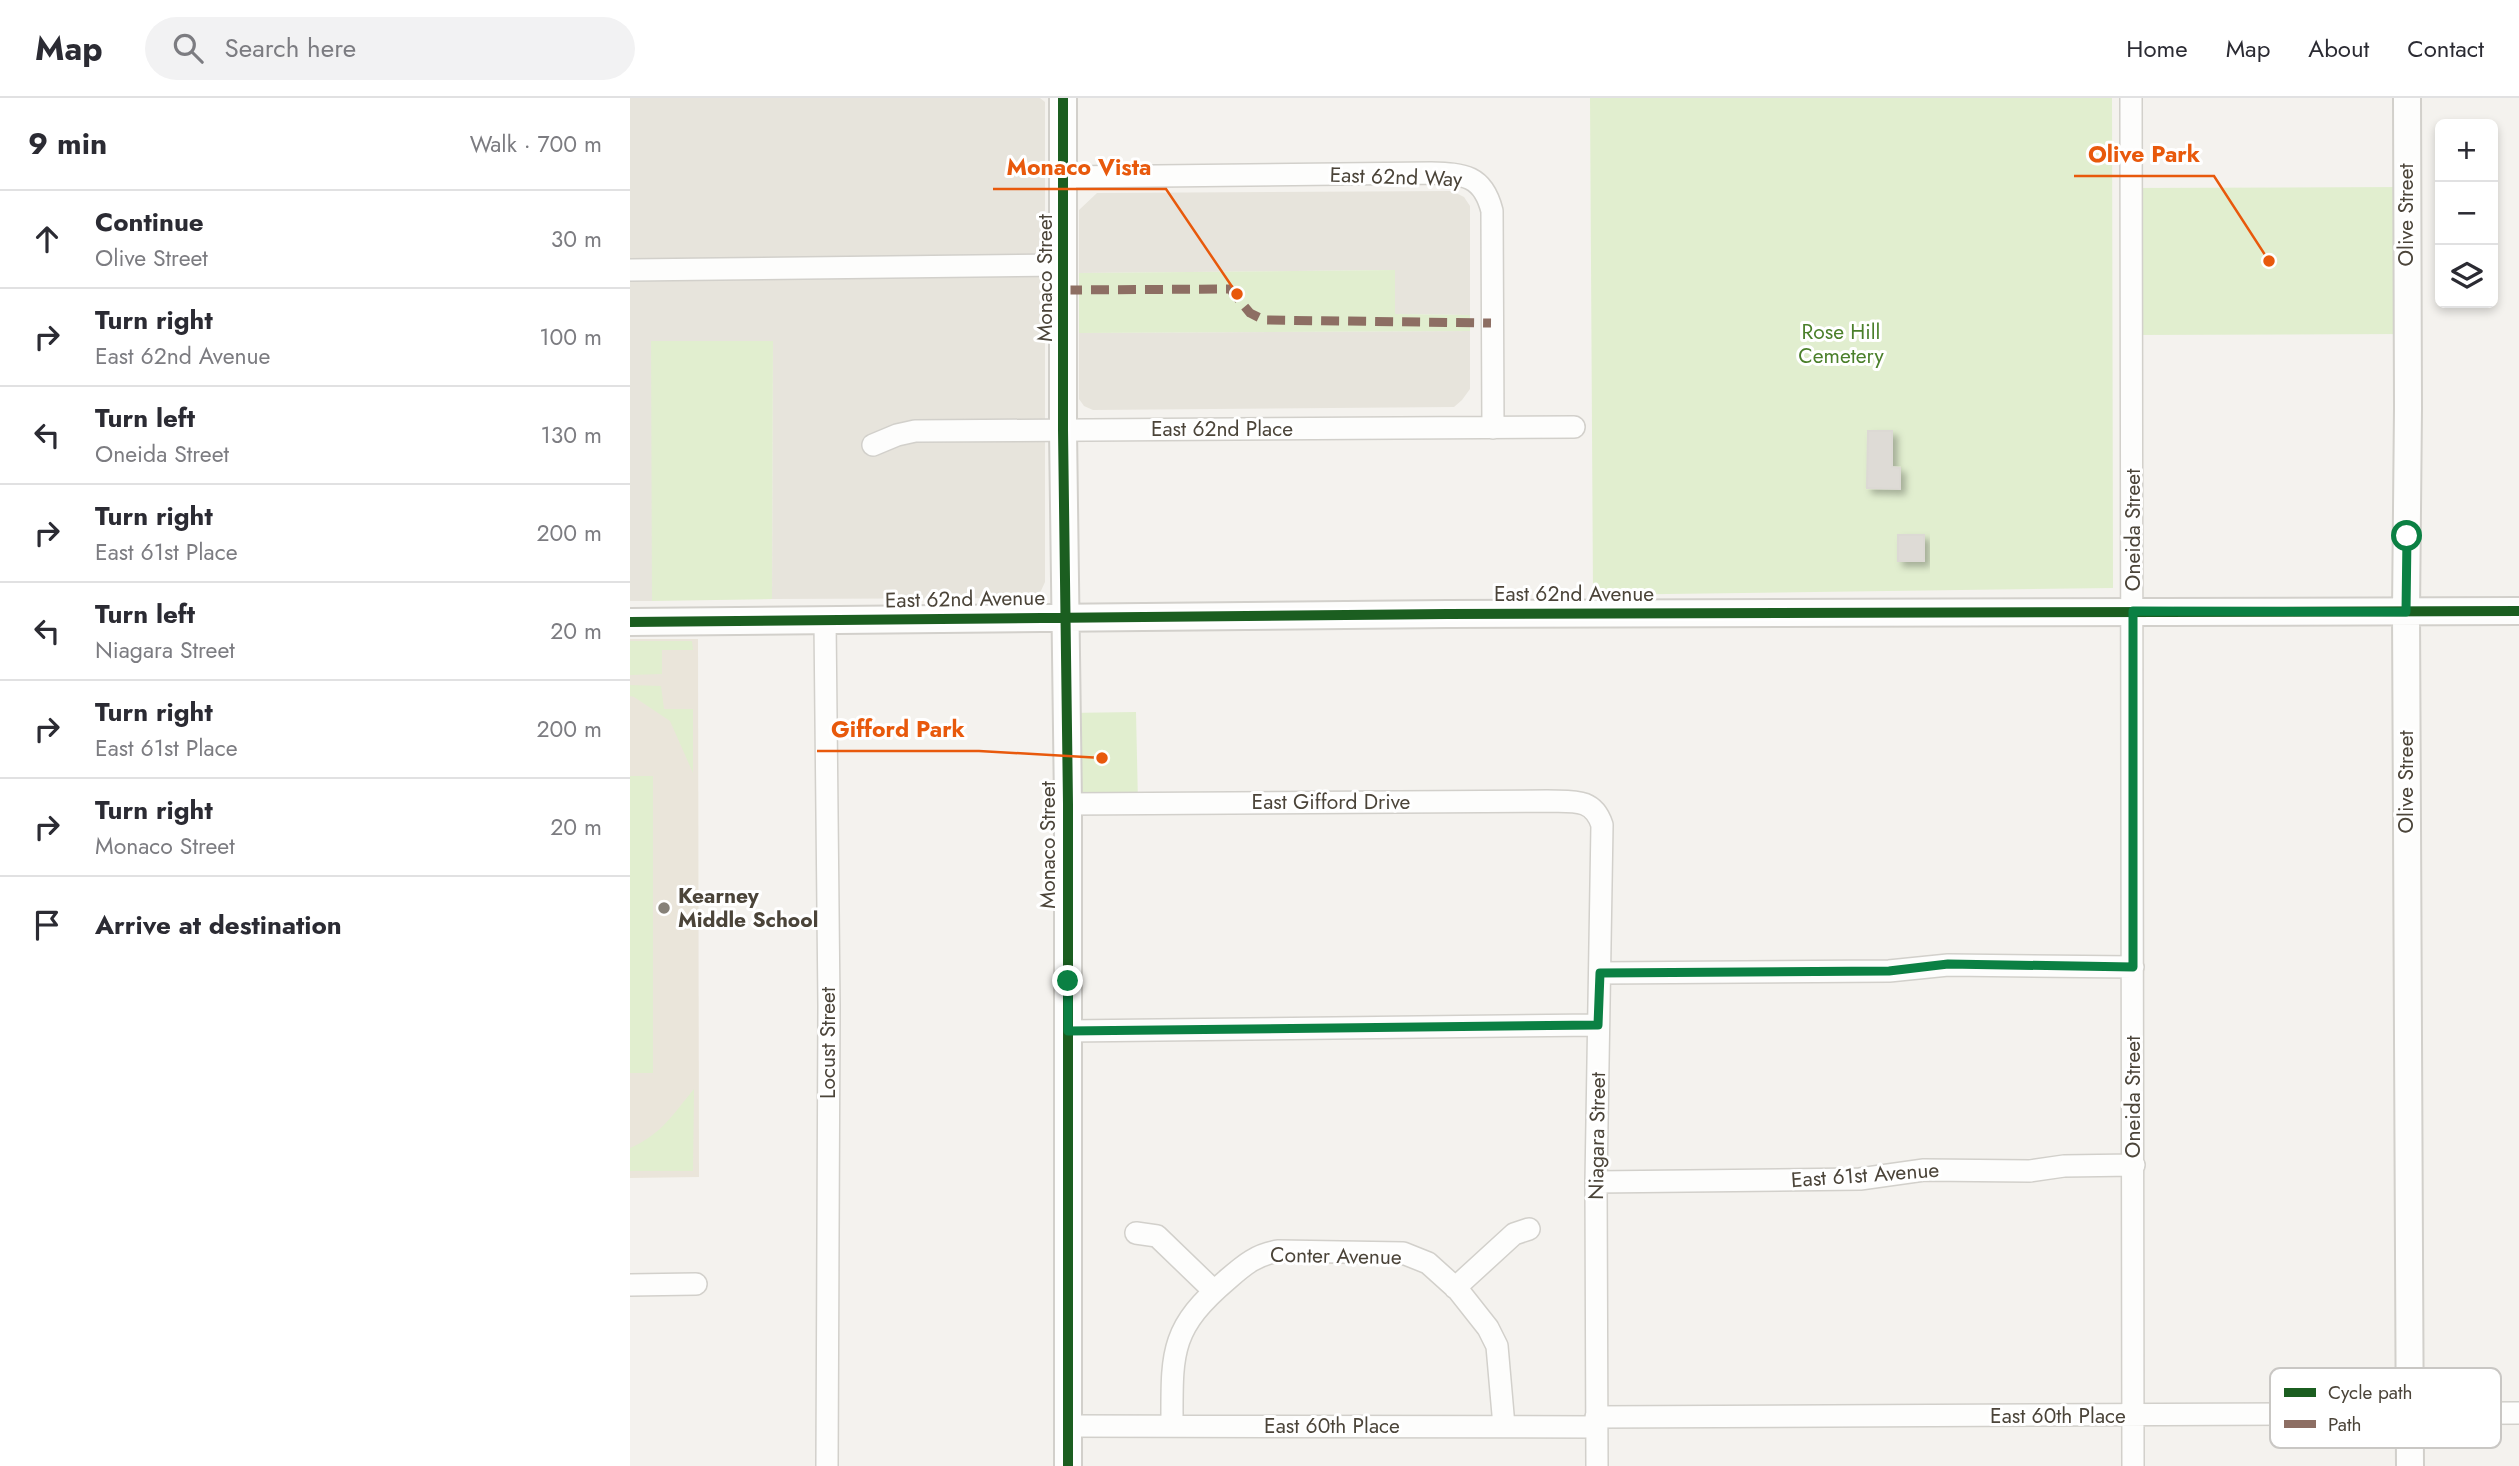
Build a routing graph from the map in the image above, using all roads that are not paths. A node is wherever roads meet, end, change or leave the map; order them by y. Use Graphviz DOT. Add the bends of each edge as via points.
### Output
graph roads {
  1 [pos="1063,98"];
  2 [pos="2131,98"];
  3 [pos="2407,98"];
  4 [pos="1065,177"];
  5 [pos="1063,265"];
  6 [pos="630,270"];
  7 [pos="1574,427"];
  8 [pos="1493,428"];
  9 [pos="1062,430"];
  10 [pos="873,445"];
  11 [pos="2133,611"];
  12 [pos="2519,611"];
  13 [pos="2406,612"];
  14 [pos="1064,616"];
  15 [pos="825,621"];
  16 [pos="630,622"];
  17 [pos="1068,804"];
  18 [pos="1593,808"];
  19 [pos="2133,967"];
  20 [pos="1600,973"];
  21 [pos="1598,1025"];
  22 [pos="1068,1031"];
  23 [pos="2134,1165"];
  24 [pos="1596,1182"];
  25 [pos="1529,1229"];
  26 [pos="1136,1233"];
  27 [pos="630,1284"];
  28 [pos="696,1284"];
  29 [pos="1455,1288"];
  30 [pos="1214,1291"];
  31 [pos="2410,1368"];
  32 [pos="2501,1413"];
  33 [pos="2519,1413"];
  34 [pos="2270,1414"];
  35 [pos="2133,1416"];
  36 [pos="1596,1422"];
  37 [pos="1069,1426"];
  38 [pos="1172,1426"];
  39 [pos="1504,1426"];
  40 [pos="2410,1448"];
  41 [pos="827,1466"];
  42 [pos="1068,1466"];
  43 [pos="1597,1466"];
  44 [pos="2133,1466"];
  45 [pos="2410,1466"];
  1 -- 4 [label="street, Monaco Street"];
  2 -- 11 [label="street, Oneida Street"];
  3 -- 13 [label="street, Olive Street"];
  4 -- 5 [label="street, Monaco Street"];
  4 -- 8 [label="street, East 62nd Way" via="1431,173 1472,178 1485,191 1492,211"];
  5 -- 6 [label="street"];
  5 -- 9 [label="street, Monaco Street"];
  7 -- 8 [label="street, East 62nd Place"];
  8 -- 9 [label="street, East 62nd Place"];
  9 -- 10 [label="street, East 62nd Place" via="915,431"];
  9 -- 14 [label="street, Monaco Street"];
  11 -- 13 [label="street, East 62nd Avenue"];
  11 -- 14 [label="street, East 62nd Avenue"];
  11 -- 19 [label="street, Oneida Street"];
  12 -- 13 [label="street, East 62nd Avenue"];
  13 -- 31 [label="street, Olive Street"];
  14 -- 15 [label="street, East 62nd Avenue"];
  14 -- 17 [label="street, Monaco Street"];
  15 -- 16 [label="street, East 62nd Avenue"];
  15 -- 41 [label="street, Locust Street"];
  17 -- 18 [label="street, East Gifford Drive" via="1547,801 1578,802"];
  17 -- 22 [label="street, Monaco Street"];
  18 -- 20 [label="street, Niagara Street" via="1602,825"];
  19 -- 20 [label="street" via="1948,964 1889,971"];
  19 -- 23 [label="street, Oneida Street"];
  20 -- 21 [label="street, Niagara Street"];
  21 -- 22 [label="street"];
  21 -- 24 [label="street, Niagara Street"];
  22 -- 37 [label="street, Monaco Street"];
  23 -- 24 [label="street, East 61st Avenue" via="2030,1171 1924,1170 1860,1179"];
  23 -- 35 [label="street, Oneida Street"];
  24 -- 36 [label="street, Niagara Street"];
  25 -- 29 [label="street" via="1514,1234"];
  26 -- 30 [label="street" via="1157,1236"];
  27 -- 28 [label="street"];
  29 -- 30 [label="street, Conter Avenue" via="1428,1263 1403,1253 1279,1251 1246,1263"];
  29 -- 39 [label="street, Conter Avenue" via="1497,1346"];
  30 -- 38 [label="street, Conter Avenue" via="1180,1334 1172,1366"];
  32 -- 33 [label="street, East 60th Place"];
  34 -- 35 [label="street, East 60th Place"];
  35 -- 36 [label="street, East 60th Place"];
  35 -- 44 [label="street, Oneida Street"];
  36 -- 39 [label="street, East 60th Place"];
  36 -- 43 [label="street, Niagara Street"];
  37 -- 38 [label="street, East 60th Place"];
  37 -- 42 [label="street, Monaco Street"];
  38 -- 39 [label="street, East 60th Place"];
  40 -- 45 [label="street, Olive Street"];
}
